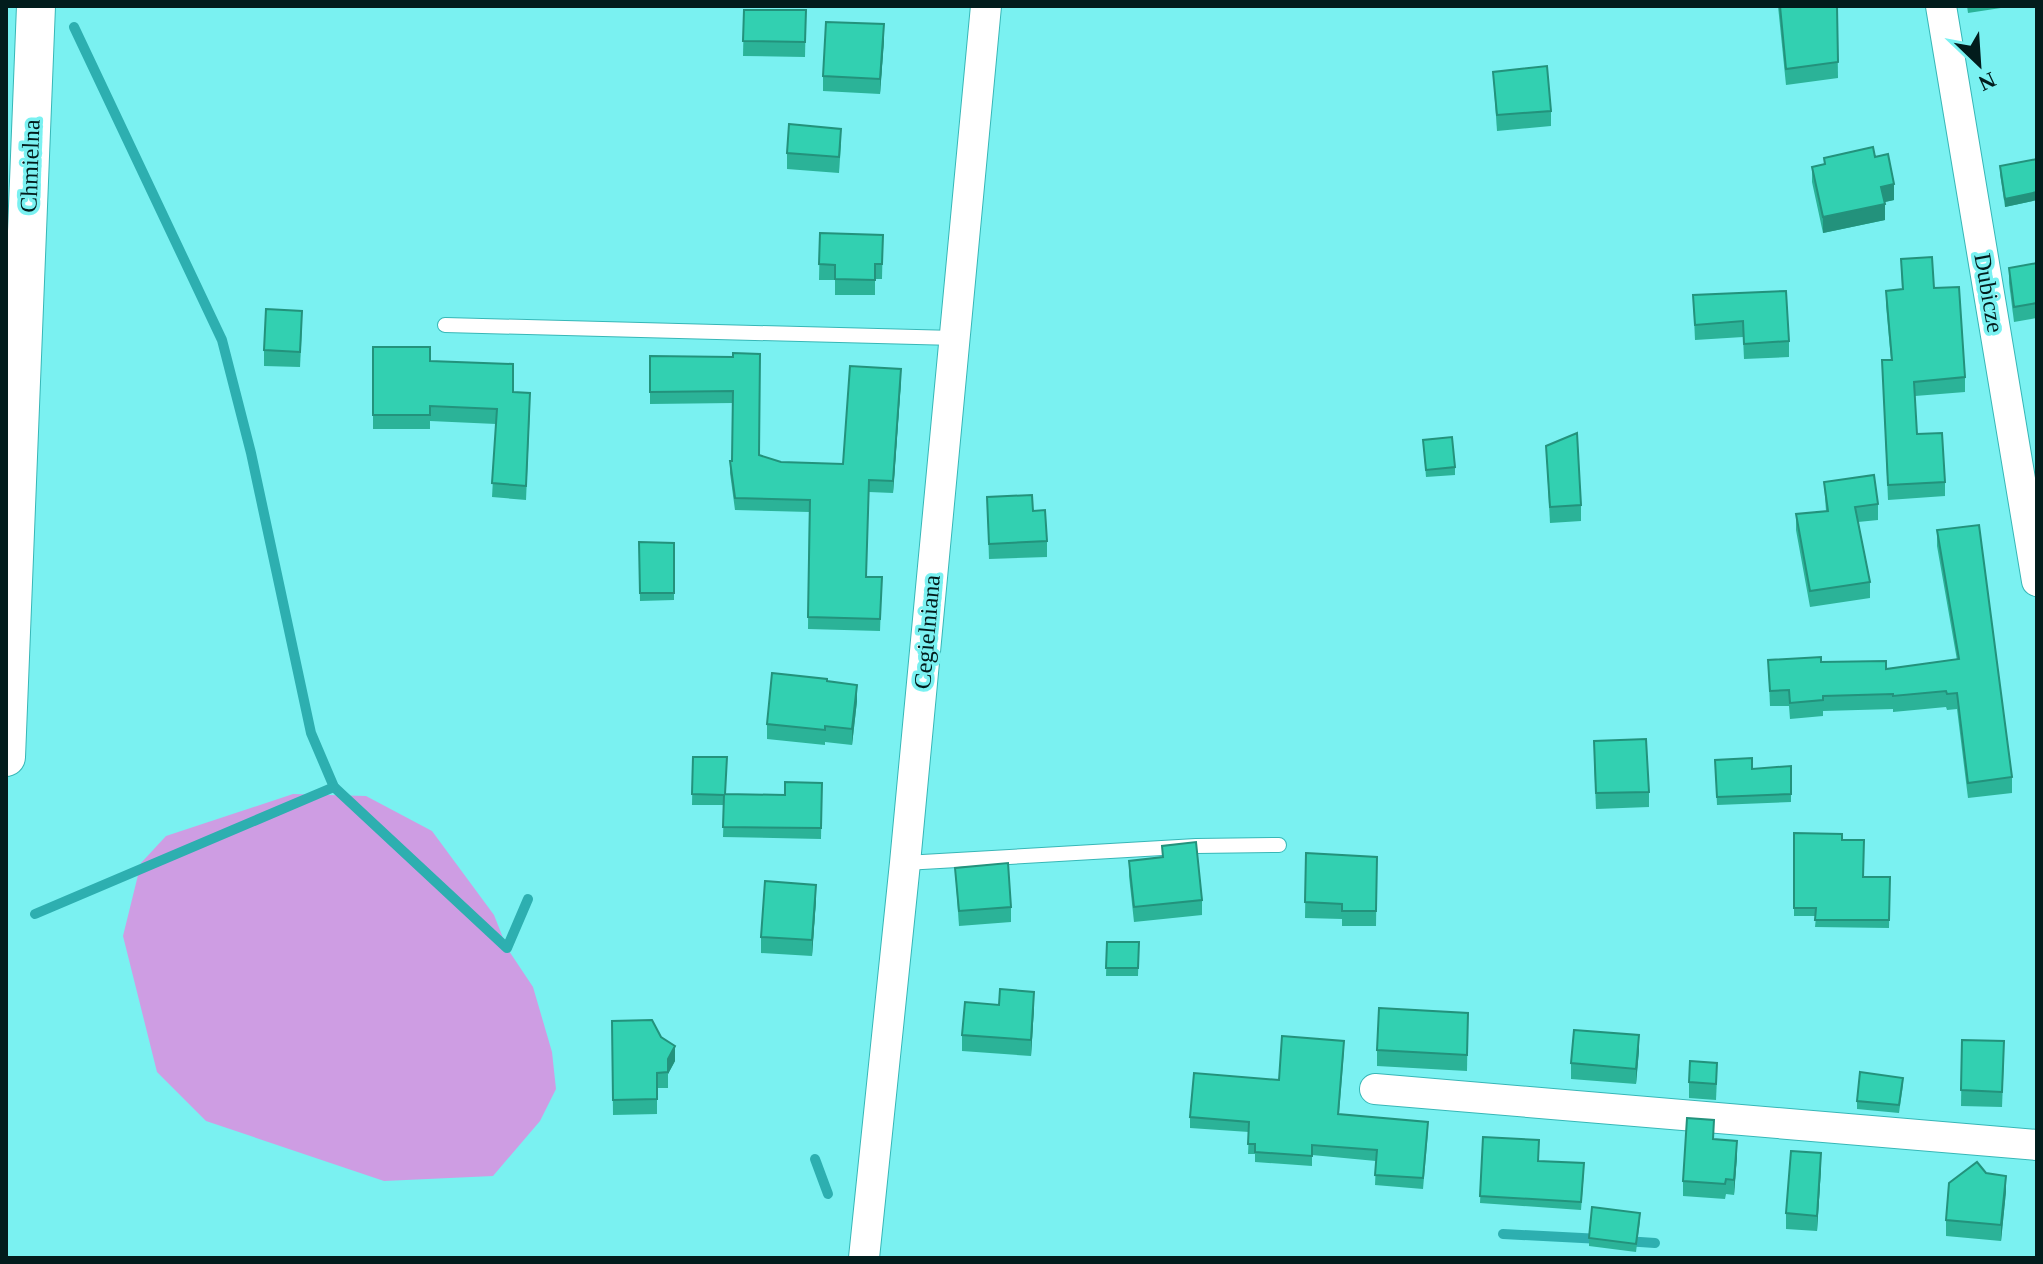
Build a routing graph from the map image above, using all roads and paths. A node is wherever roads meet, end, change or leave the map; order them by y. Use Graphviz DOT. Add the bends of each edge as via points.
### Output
graph roads {
  1 [pos="36,6"];
  2 [pos="986,6"];
  3 [pos="1941,6"];
  4 [pos="445,325"];
  5 [pos="955,338"];
  6 [pos="12,434"];
  7 [pos="2037,581"];
  8 [pos="6,757"];
  9 [pos="1279,845"];
  10 [pos="905,863"];
  11 [pos="1375,1089"];
  12 [pos="2037,1145"];
  13 [pos="864,1258"];
  1 -- 6 [label="street, Chmielna"];
  2 -- 5 [label="street, Cegielniana"];
  3 -- 7 [label="street, Dubicze"];
  4 -- 5 [label="lane"];
  5 -- 10 [label="street, Cegielniana"];
  6 -- 8 [label="street, Chmielna"];
  9 -- 10 [label="lane"];
  10 -- 13 [label="street, Cegielniana"];
  11 -- 12 [label="street"];
}
